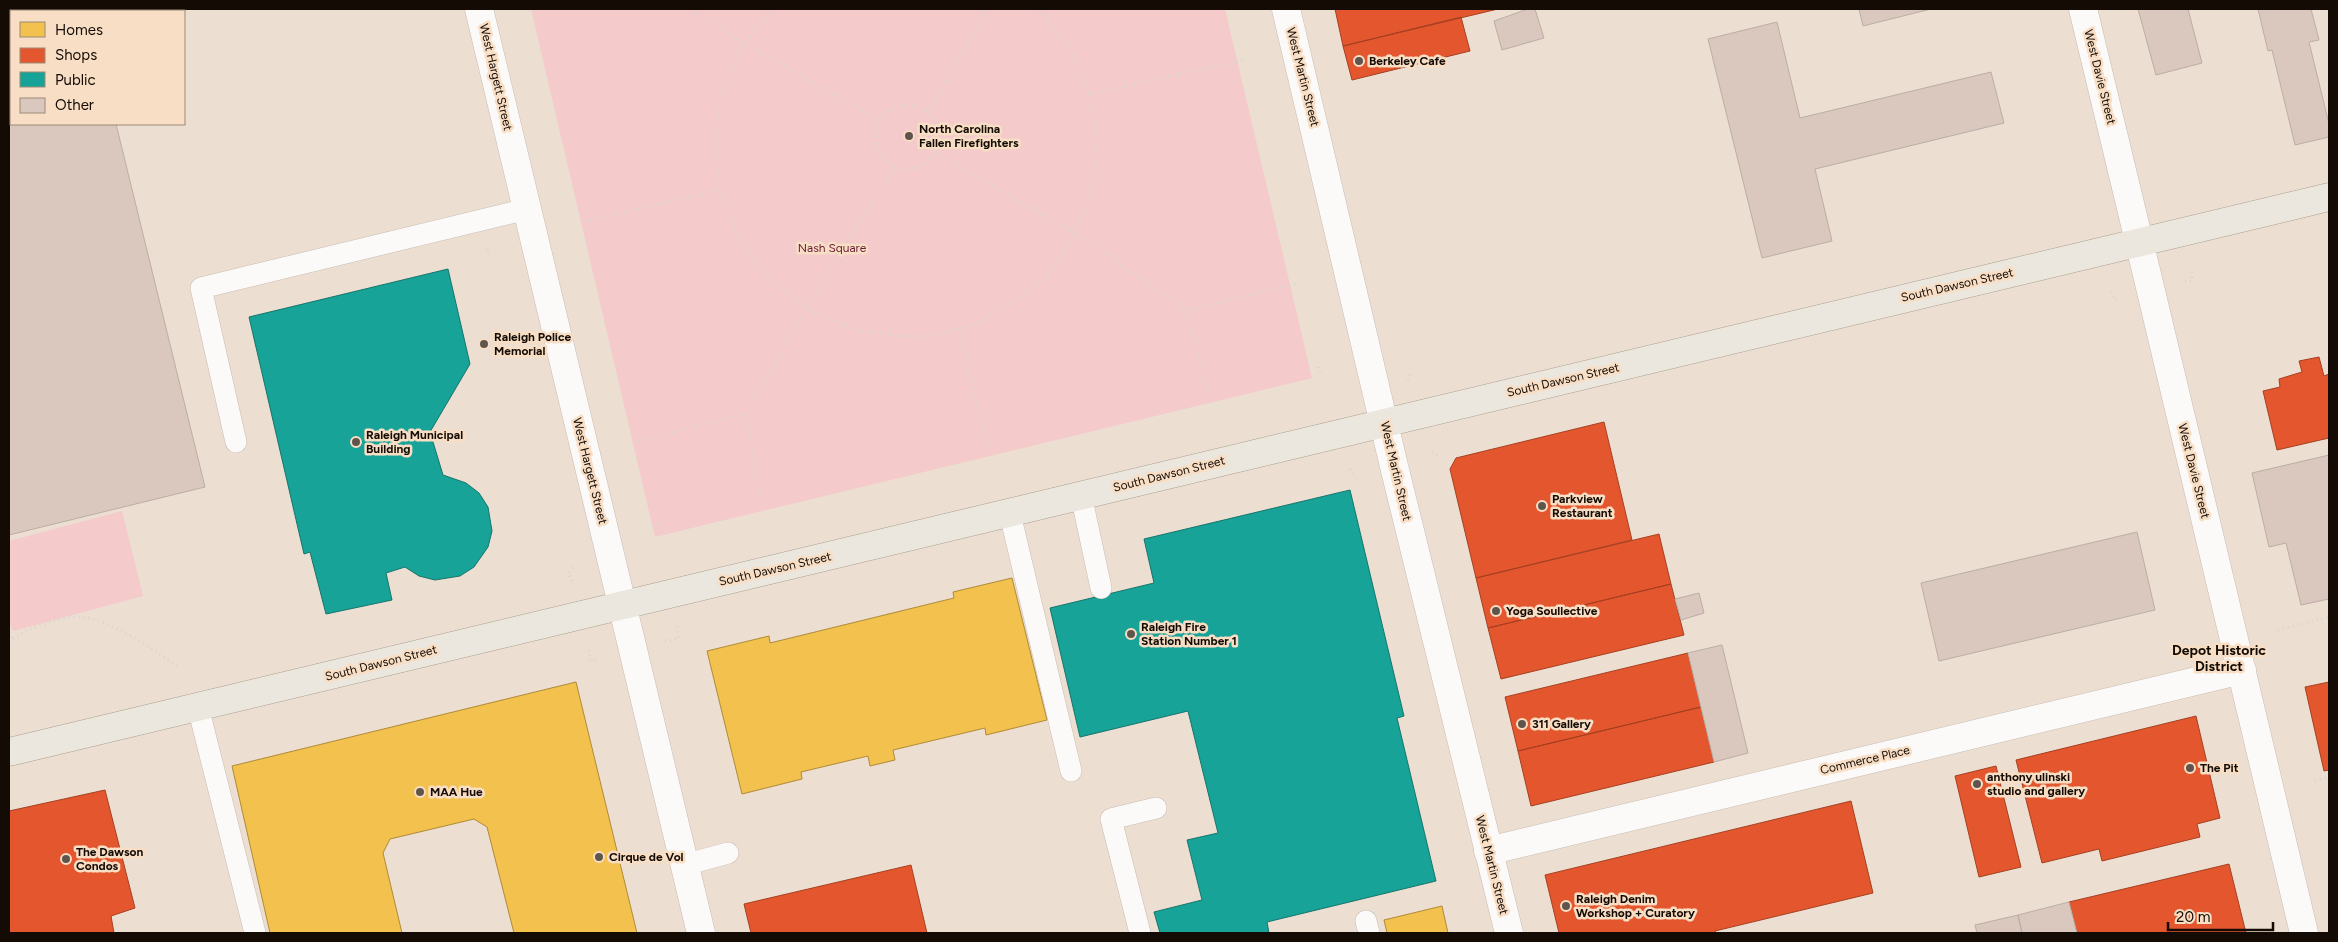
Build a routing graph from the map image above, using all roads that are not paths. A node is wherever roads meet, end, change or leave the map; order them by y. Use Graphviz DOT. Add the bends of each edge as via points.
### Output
graph roads {
  1 [pos="479,9"];
  2 [pos="1286,9"];
  3 [pos="2083,9"];
  4 [pos="2329,197"];
  5 [pos="527,209"];
  6 [pos="2139,241"];
  7 [pos="1385,422"];
  8 [pos="236,442"];
  9 [pos="1080,495"];
  10 [pos="1010,514"];
  11 [pos="1101,588"];
  12 [pos="622,605"];
  13 [pos="2242,670"];
  14 [pos="198,707"];
  15 [pos="9,752"];
  16 [pos="1071,771"];
  17 [pos="1156,808"];
  18 [pos="1488,851"];
  19 [pos="728,853"];
  20 [pos="684,865"];
  21 [pos="255,933"];
  22 [pos="700,933"];
  23 [pos="1140,933"];
  24 [pos="1509,933"];
  25 [pos="2304,933"];
  1 -- 5 [label="street, West Hargett Street"];
  2 -- 7 [label="street, West Martin Street"];
  3 -- 6 [label="street, West Davie Street"];
  4 -- 6 [label="main road, South Dawson Street"];
  5 -- 8 [label="lane" via="201,288"];
  5 -- 12 [label="street, West Hargett Street"];
  6 -- 7 [label="main road, South Dawson Street"];
  6 -- 13 [label="street, West Davie Street"];
  7 -- 9 [label="main road, South Dawson Street"];
  7 -- 18 [label="street, West Martin Street"];
  9 -- 10 [label="main road, South Dawson Street"];
  9 -- 11 [label="lane"];
  10 -- 12 [label="main road, South Dawson Street"];
  10 -- 16 [label="lane"];
  12 -- 14 [label="main road, South Dawson Street"];
  12 -- 20 [label="street, West Hargett Street"];
  13 -- 18 [label="street, Commerce Place"];
  13 -- 25 [label="street, West Davie Street"];
  14 -- 15 [label="main road, South Dawson Street"];
  14 -- 21 [label="lane"];
  17 -- 23 [label="lane" via="1111,819"];
  18 -- 24 [label="street, West Martin Street"];
  19 -- 20 [label="lane"];
  20 -- 22 [label="street, West Hargett Street"];
}
